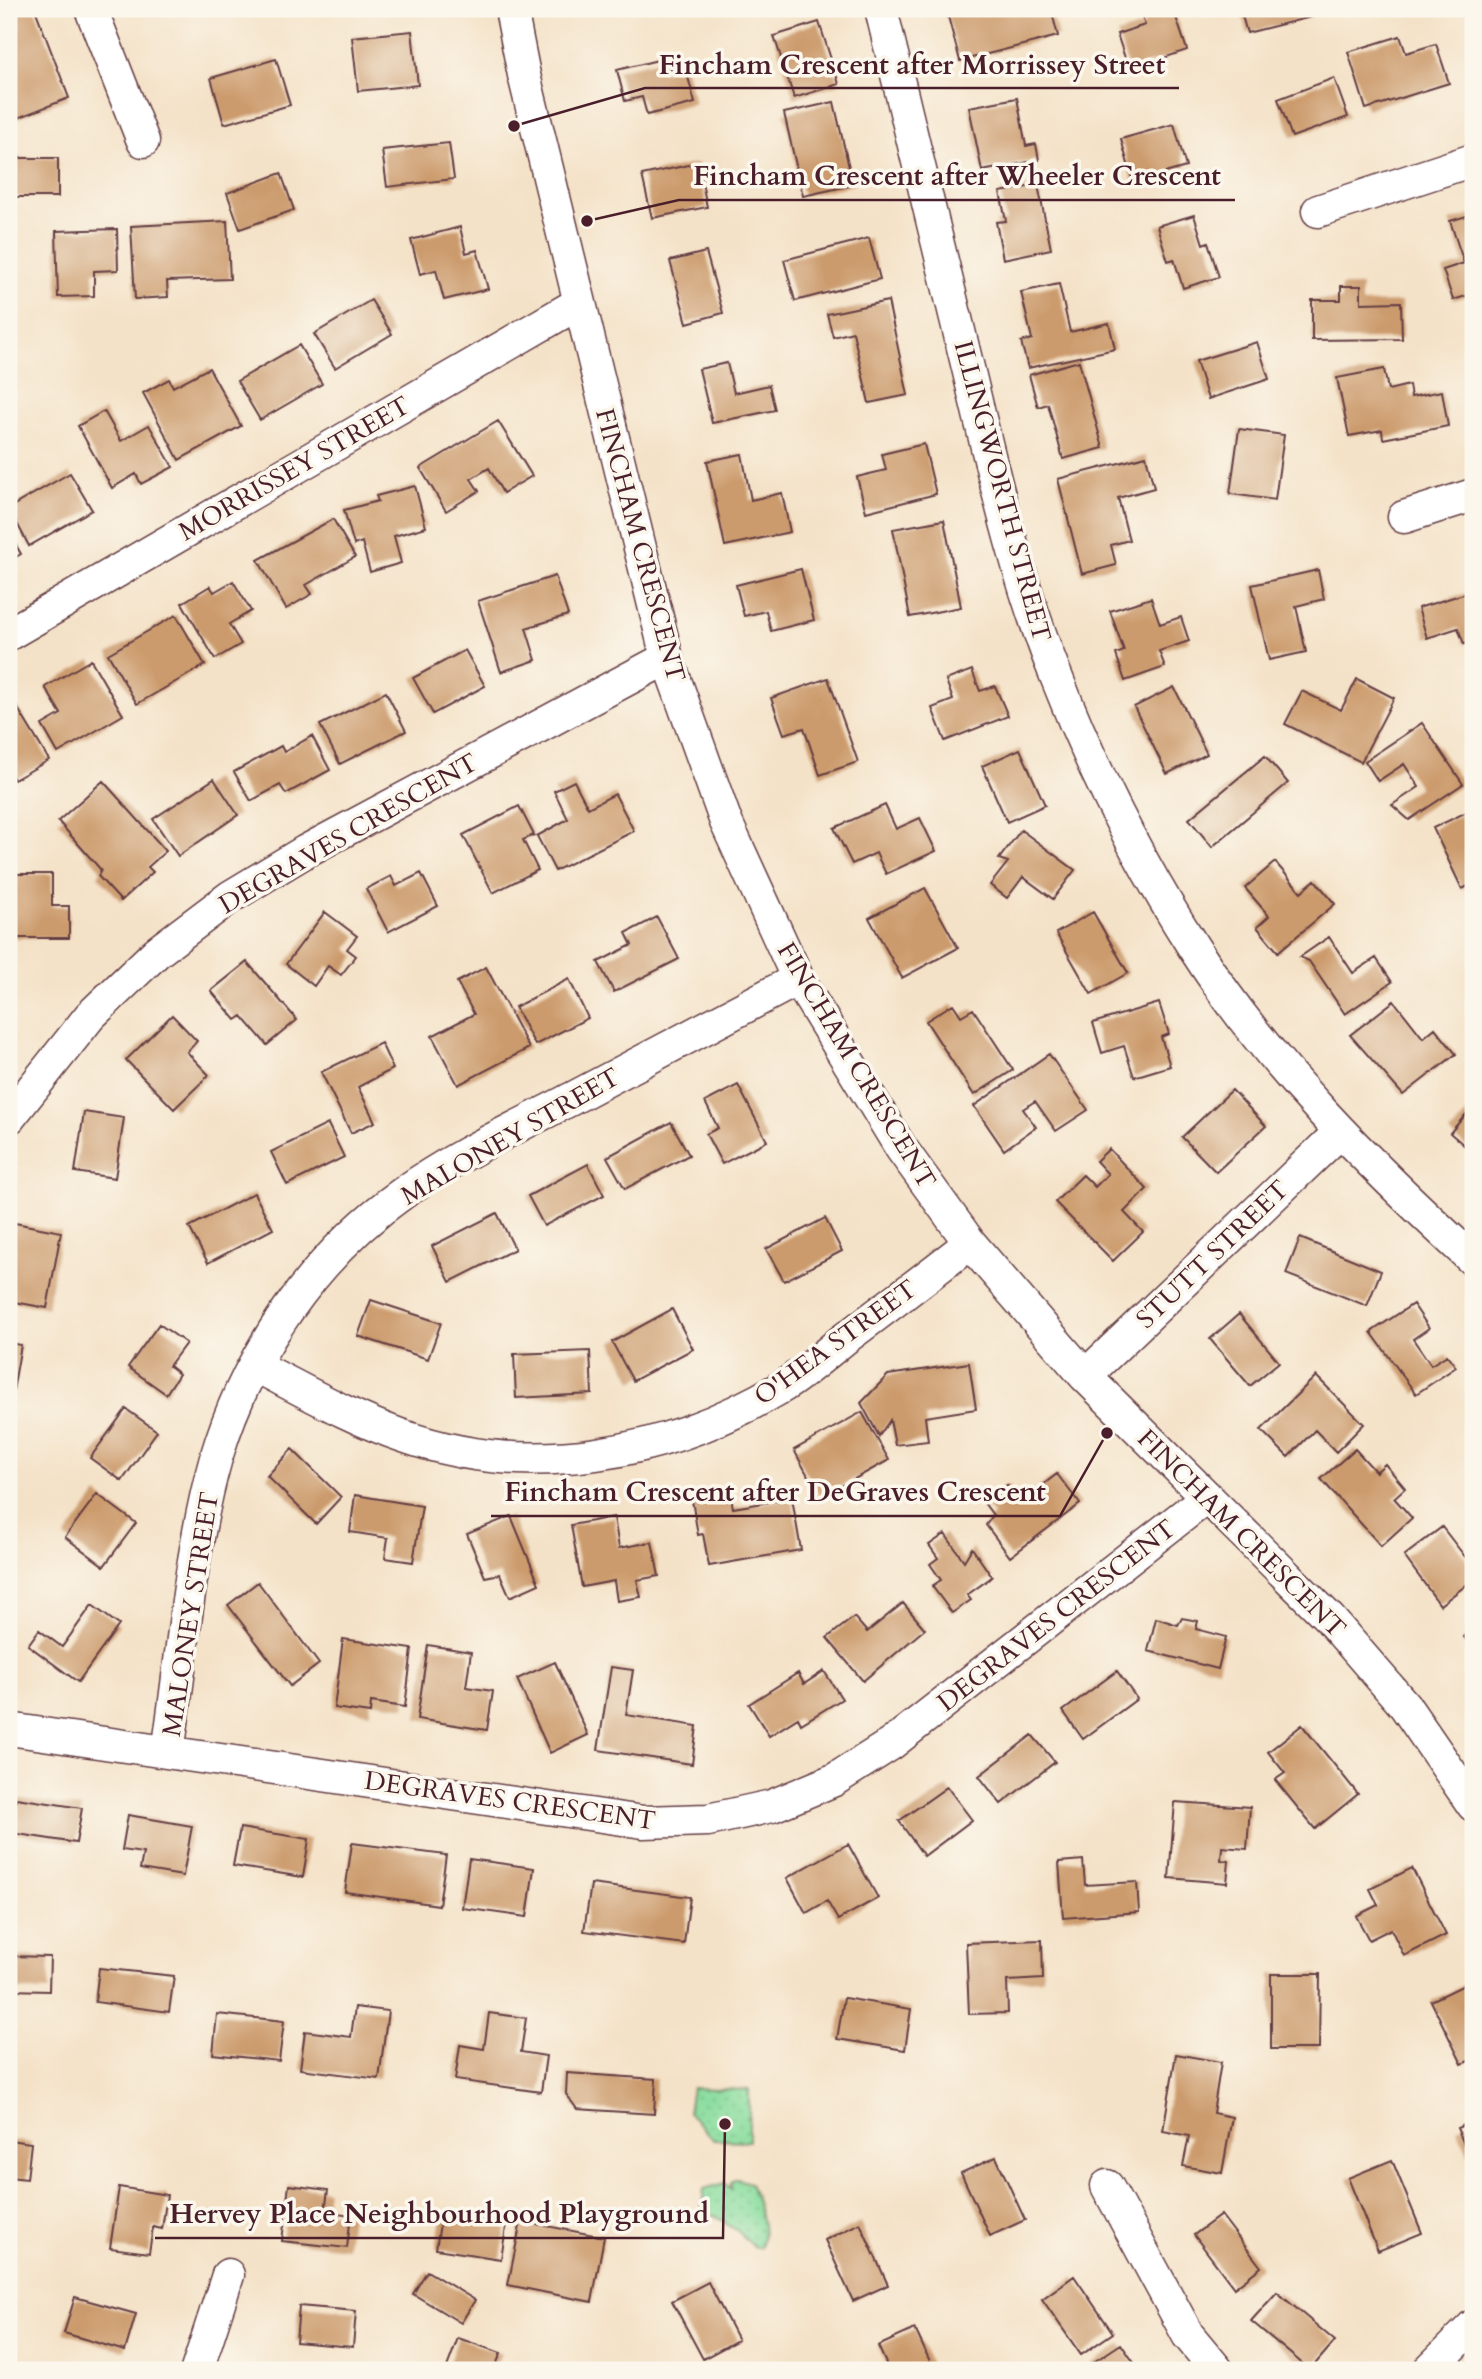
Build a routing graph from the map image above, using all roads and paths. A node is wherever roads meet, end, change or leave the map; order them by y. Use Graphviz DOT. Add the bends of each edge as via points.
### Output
graph roads {
  1 [pos="91,9"];
  2 [pos="491,9"];
  3 [pos="511,9"];
  4 [pos="881,9"];
  5 [pos="524,75"];
  6 [pos="143,141"];
  7 [pos="1473,160"];
  8 [pos="1318,211"];
  9 [pos="579,303"];
  10 [pos="1473,495"];
  11 [pos="1404,517"];
  12 [pos="9,634"];
  13 [pos="667,658"];
  14 [pos="798,979"];
  15 [pos="9,1118"];
  16 [pos="1340,1132"];
  17 [pos="970,1243"];
  18 [pos="1473,1260"];
  19 [pos="254,1364"];
  20 [pos="1085,1376"];
  21 [pos="1207,1497"];
  22 [pos="9,1729"];
  23 [pos="168,1752"];
  24 [pos="1473,1805"];
  25 [pos="1107,2186"];
  26 [pos="228,2275"];
  27 [pos="1473,2326"];
  28 [pos="197,2370"];
  29 [pos="1217,2370"];
  30 [pos="1429,2370"];
  1 -- 6 [label="street"];
  2 -- 5 [label="street, FINCHAM CRESCENT"];
  3 -- 5 [label="street, FINCHAM CRESCENT"];
  4 -- 16 [label="street, ILLINGWORTH STREET" via="999,497 1056,676 1110,801 1194,948 1228,997"];
  5 -- 9 [label="street, FINCHAM CRESCENT"];
  7 -- 8 [label="street"];
  9 -- 12 [label="street, MORRISSEY STREET"];
  9 -- 13 [label="street, FINCHAM CRESCENT"];
  10 -- 11 [label="street"];
  13 -- 14 [label="street, FINCHAM CRESCENT" via="726,822"];
  13 -- 15 [label="street, DEGRAVES CRESCENT" via="306,850 230,897 157,952 90,1016"];
  14 -- 17 [label="street, FINCHAM CRESCENT" via="901,1148"];
  14 -- 19 [label="street, MALONEY STREET" via="463,1156 402,1193 320,1269"];
  16 -- 18 [label="street, ILLINGWORTH STREET"];
  16 -- 20 [label="street, STUTT STREET"];
  17 -- 19 [label="street, O'HEA STREET" via="782,1387 717,1422 614,1453 543,1459 472,1454 403,1436 337,1408"];
  17 -- 20 [label="street, FINCHAM CRESCENT"];
  19 -- 23 [label="street, MALONEY STREET" via="216,1458 201,1526"];
  20 -- 21 [label="street, FINCHAM CRESCENT"];
  21 -- 23 [label="street, DEGRAVES CRESCENT" via="891,1744 834,1780 772,1806 708,1820 643,1822"];
  21 -- 24 [label="street, FINCHAM CRESCENT" via="1338,1628 1405,1706"];
  22 -- 23 [label="street, DEGRAVES CRESCENT"];
  25 -- 29 [label="street" via="1188,2335"];
  26 -- 28 [label="street"];
  27 -- 30 [label="street"];
}
